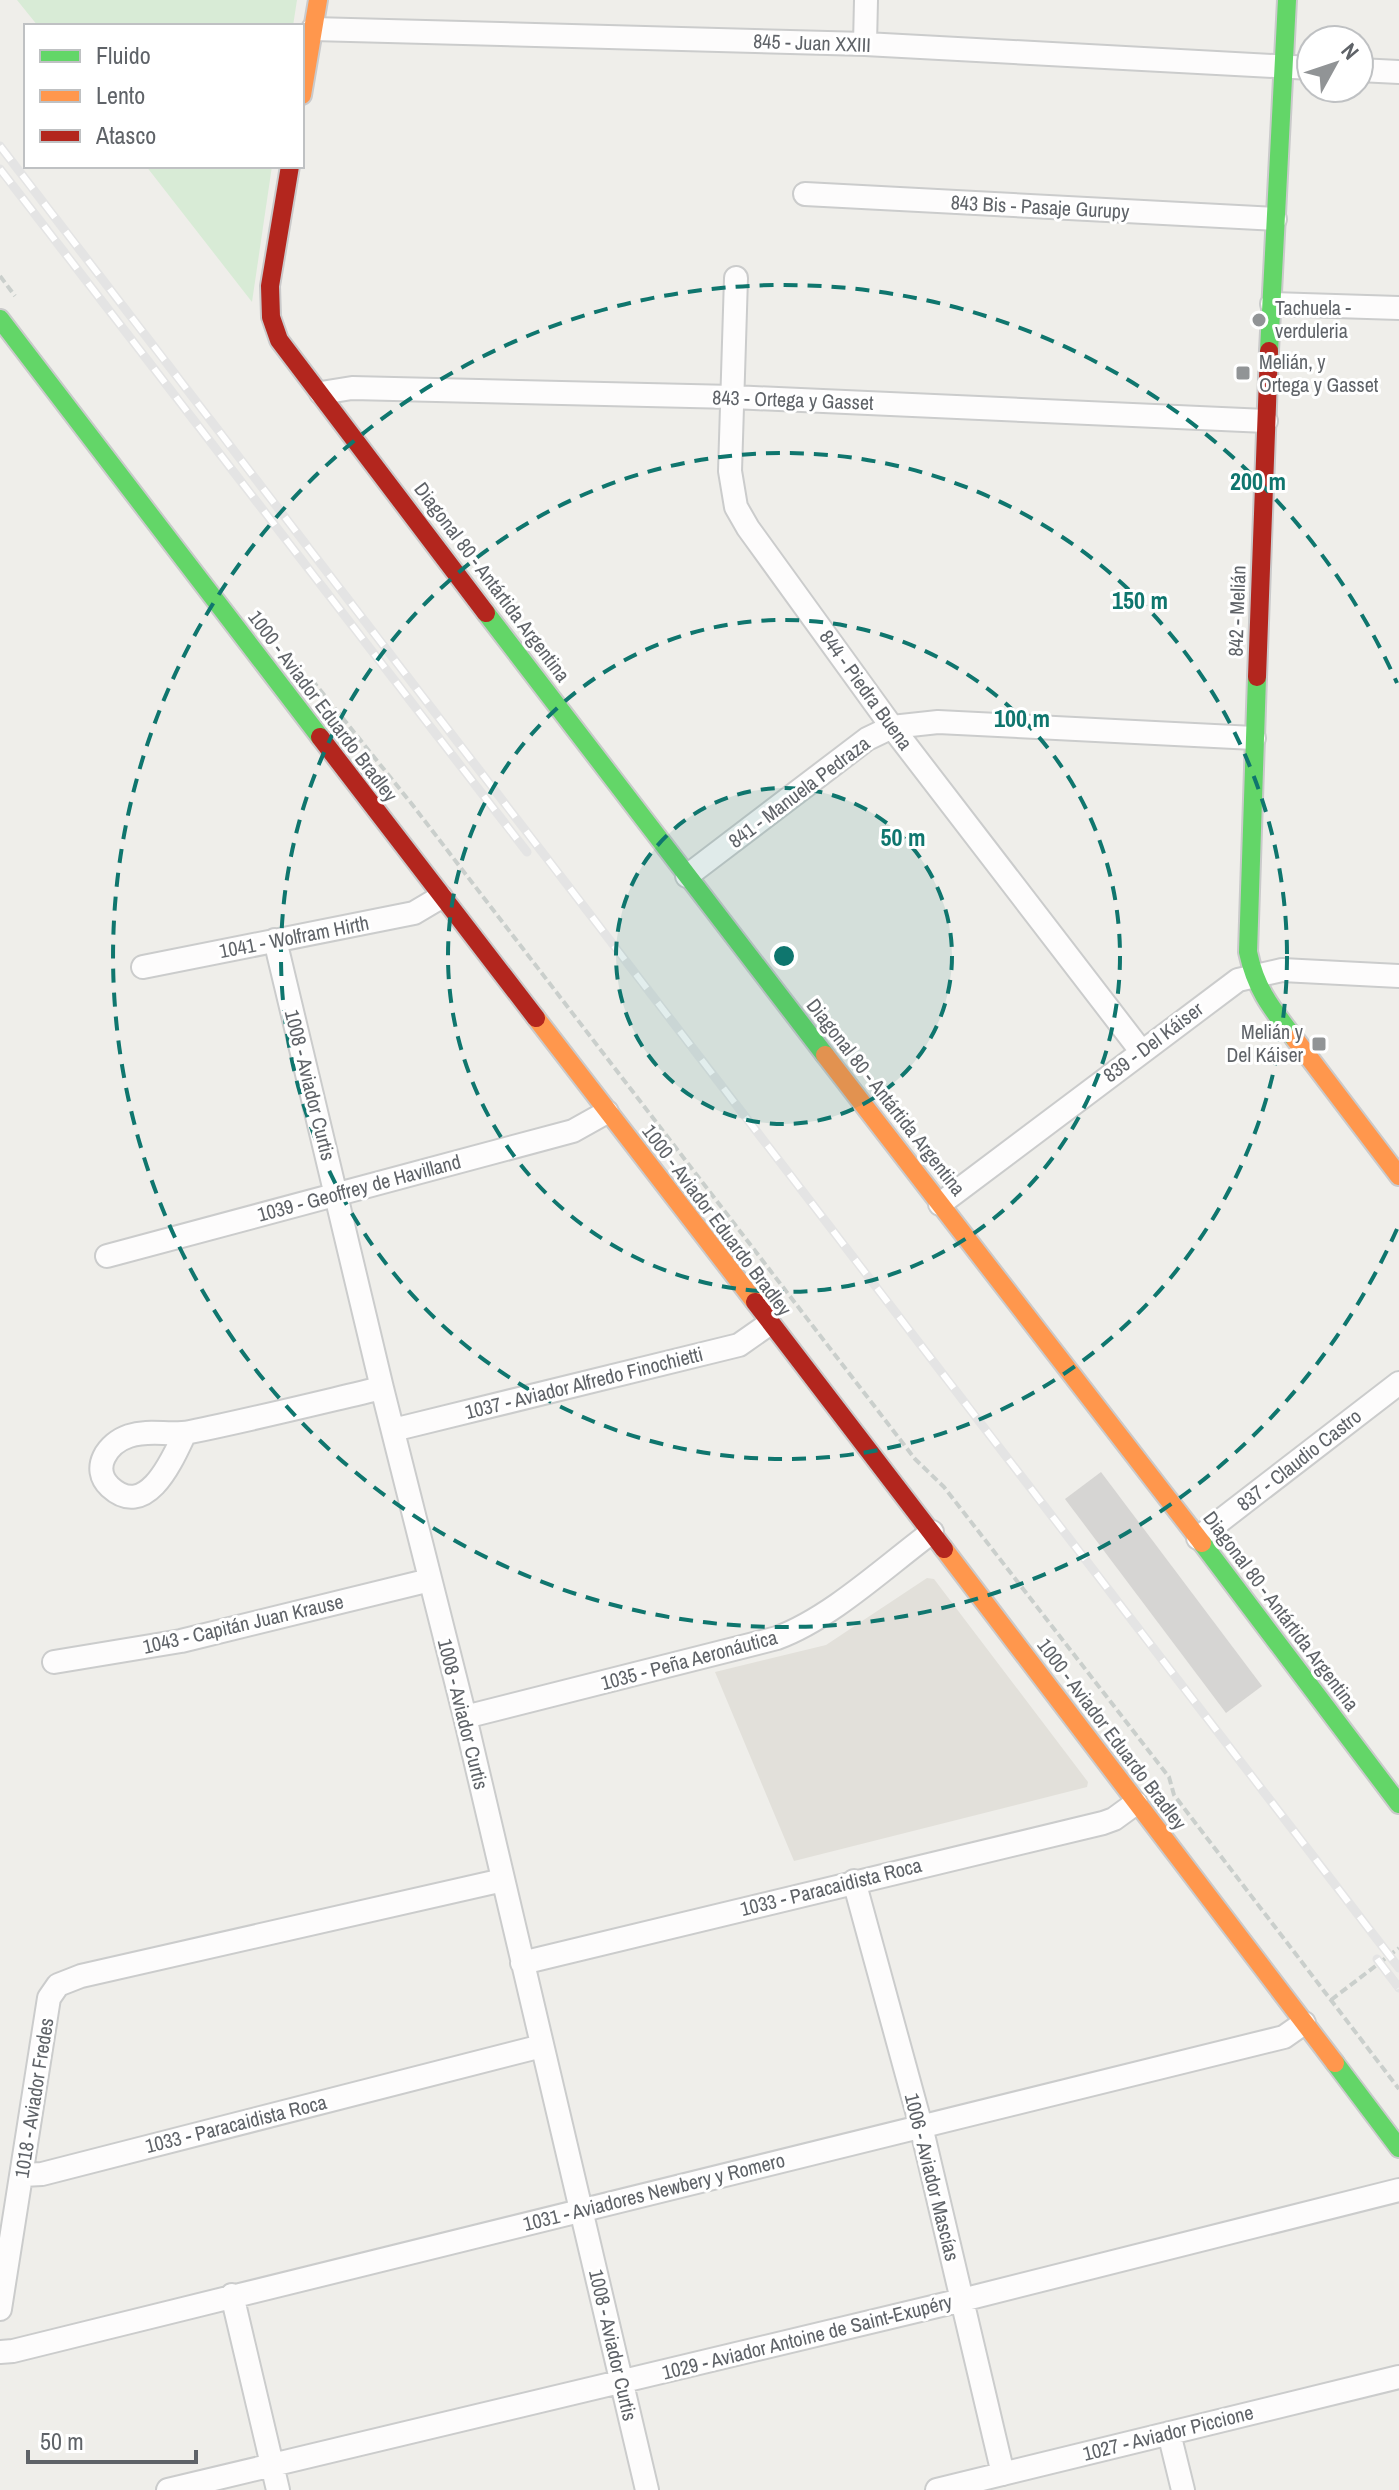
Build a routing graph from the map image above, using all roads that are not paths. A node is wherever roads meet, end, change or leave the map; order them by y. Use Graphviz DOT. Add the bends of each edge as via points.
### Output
graph roads {
  1 [pos="318,0"];
  2 [pos="866,0"];
  3 [pos="1287,0"];
  4 [pos="313,29"];
  5 [pos="865,44"];
  6 [pos="1285,67"];
  7 [pos="1295,67"];
  8 [pos="1375,71"];
  9 [pos="1399,72"];
  10 [pos="304,83"];
  11 [pos="290,168"];
  12 [pos="805,194"];
  13 [pos="1275,219"];
  14 [pos="736,278"];
  15 [pos="1272,304"];
  16 [pos="1399,308"];
  17 [pos="0,319"];
  18 [pos="321,393"];
  19 [pos="733,397"];
  20 [pos="1266,421"];
  21 [pos="892,727"];
  22 [pos="1254,738"];
  23 [pos="687,876"];
  24 [pos="441,897"];
  25 [pos="275,940"];
  26 [pos="143,967"];
  27 [pos="1253,976"];
  28 [pos="1399,976"];
  29 [pos="1141,1051"];
  30 [pos="607,1112"];
  31 [pos="1399,1176"];
  32 [pos="336,1193"];
  33 [pos="940,1204"];
  34 [pos="107,1256"];
  35 [pos="769,1324"];
  36 [pos="1399,1383"];
  37 [pos="382,1388"];
  38 [pos="393,1430"];
  39 [pos="185,1433"];
  40 [pos="932,1532"];
  41 [pos="1198,1538"];
  42 [pos="430,1580"];
  43 [pos="54,1662"];
  44 [pos="465,1717"];
  45 [pos="1397,1798"];
  46 [pos="1136,1803"];
  47 [pos="503,1880"];
  48 [pos="854,1881"];
  49 [pos="522,1963"];
  50 [pos="1304,2023"];
  51 [pos="542,2046"];
  52 [pos="921,2126"];
  53 [pos="1399,2148"];
  54 [pos="23,2175"];
  55 [pos="1399,2190"];
  56 [pos="581,2210"];
  57 [pos="232,2295"];
  58 [pos="962,2300"];
  59 [pos="0,2309"];
  60 [pos="0,2352"];
  61 [pos="1399,2377"];
  62 [pos="622,2382"];
  63 [pos="1169,2433"];
  64 [pos="272,2466"];
  65 [pos="1003,2474"];
  66 [pos="168,2490"];
  67 [pos="278,2490"];
  68 [pos="647,2490"];
  69 [pos="937,2490"];
  70 [pos="1183,2490"];
  1 -- 4 [label="street"];
  2 -- 5 [label="street"];
  3 -- 6 [label="street, 842 - Melián"];
  4 -- 5 [label="street, 845 - Juan XXIII"];
  4 -- 10 [label="street"];
  5 -- 6 [label="street, 845 - Juan XXIII"];
  6 -- 7 [label="street, 845 - Juan XXIII"];
  6 -- 13 [label="street, 842 - Melián"];
  8 -- 9 [label="street"];
  11 -- 18 [label="street, Diagonal 80 - Antártida Argentina" via="270,286 271,317 279,340"];
  12 -- 13 [label="street, 843 Bis - Pasaje Gurupy"];
  13 -- 15 [label="street, 842 - Melián"];
  14 -- 19 [label="street, 844 - Piedra Buena"];
  15 -- 16 [label="street"];
  15 -- 20 [label="street, 842 - Melián"];
  17 -- 24 [label="street, 1000 - Aviador Eduardo Bradley"];
  18 -- 19 [label="street, 843 - Ortega y Gasset" via="352,388"];
  18 -- 23 [label="street, Diagonal 80 - Antártida Argentina"];
  19 -- 20 [label="street, 843 - Ortega y Gasset"];
  19 -- 21 [label="street, 844 - Piedra Buena" via="730,471 736,507"];
  20 -- 22 [label="street, 842 - Melián"];
  21 -- 22 [label="street, 841 - Manuela Pedraza" via="938,722"];
  21 -- 23 [label="street, 841 - Manuela Pedraza" via="867,739"];
  21 -- 29 [label="street, 844 - Piedra Buena"];
  22 -- 27 [label="street, 842 - Melián" via="1248,952"];
  23 -- 33 [label="street, Diagonal 80 - Antártida Argentina"];
  24 -- 25 [label="street, 1041 - Wolfram Hirth" via="414,913"];
  24 -- 30 [label="street, 1000 - Aviador Eduardo Bradley"];
  25 -- 26 [label="street, 1041 - Wolfram Hirth"];
  25 -- 32 [label="street, 1008 - Aviador Curtis"];
  27 -- 28 [label="street, 839 - Del Káiser" via="1282,970"];
  27 -- 29 [label="street, 839 - Del Káiser" via="1228,987"];
  27 -- 31 [label="street, 842 - Melián" via="1277,1017"];
  29 -- 33 [label="street, 839 - Del Káiser"];
  30 -- 32 [label="street, 1039 - Geoffrey de Havilland" via="573,1131"];
  30 -- 35 [label="street, 1000 - Aviador Eduardo Bradley"];
  32 -- 34 [label="street, 1039 - Geoffrey de Havilland"];
  32 -- 37 [label="street, 1008 - Aviador Curtis"];
  33 -- 41 [label="street, Diagonal 80 - Antártida Argentina"];
  35 -- 38 [label="street, 1037 - Aviador Alfredo Finochietti" via="739,1345"];
  35 -- 40 [label="street, 1000 - Aviador Eduardo Bradley"];
  36 -- 41 [label="street, 837 - Claudio Castro"];
  37 -- 38 [label="street, 1008 - Aviador Curtis"];
  37 -- 39 [label="street"];
  38 -- 42 [label="street, 1008 - Aviador Curtis"];
  40 -- 44 [label="street, 1035 - Peña Aeronáutica" via="795,1631"];
  40 -- 46 [label="street, 1000 - Aviador Eduardo Bradley"];
  41 -- 45 [label="street, Diagonal 80 - Antártida Argentina"];
  42 -- 43 [label="street, 1043 - Capitán Juan Krause" via="181,1641"];
  42 -- 44 [label="street, 1008 - Aviador Curtis"];
  44 -- 47 [label="street, 1008 - Aviador Curtis"];
  46 -- 48 [label="street, 1033 - Paracaidista Roca" via="1103,1823"];
  46 -- 50 [label="street, 1000 - Aviador Eduardo Bradley"];
  47 -- 49 [label="street, 1008 - Aviador Curtis"];
  47 -- 54 [label="street, 1018 - Aviador Fredes" via="58,1985 49,1998"];
  48 -- 49 [label="street, 1033 - Paracaidista Roca"];
  48 -- 52 [label="street, 1006 - Aviador Mascías"];
  49 -- 51 [label="street, 1008 - Aviador Curtis"];
  50 -- 52 [label="street, 1031 - Aviadores Newbery y Romero" via="1284,2037"];
  50 -- 53 [label="street, 1000 - Aviador Eduardo Bradley"];
  51 -- 54 [label="street, 1033 - Paracaidista Roca"];
  51 -- 56 [label="street, 1008 - Aviador Curtis"];
  52 -- 56 [label="street, 1031 - Aviadores Newbery y Romero"];
  52 -- 58 [label="street, 1006 - Aviador Mascías"];
  54 -- 59 [label="street, 1018 - Aviador Fredes"];
  55 -- 58 [label="street, 1029 - Aviador Antoine de Saint-Exupéry"];
  56 -- 57 [label="street, 1031 - Aviadores Newbery y Romero"];
  56 -- 62 [label="street, 1008 - Aviador Curtis"];
  57 -- 60 [label="street, 1031 - Aviadores Newbery y Romero"];
  57 -- 64 [label="street"];
  58 -- 62 [label="street, 1029 - Aviador Antoine de Saint-Exupéry"];
  58 -- 65 [label="street, 1006 - Aviador Mascías"];
  61 -- 63 [label="street, 1027 - Aviador Piccione"];
  62 -- 64 [label="street, 1029 - Aviador Antoine de Saint-Exupéry"];
  62 -- 68 [label="street, 1008 - Aviador Curtis"];
  63 -- 65 [label="street, 1027 - Aviador Piccione"];
  63 -- 70 [label="street"];
  64 -- 66 [label="street, 1029 - Aviador Antoine de Saint-Exupéry"];
  64 -- 67 [label="street"];
  65 -- 69 [label="street, 1027 - Aviador Piccione"];
}
